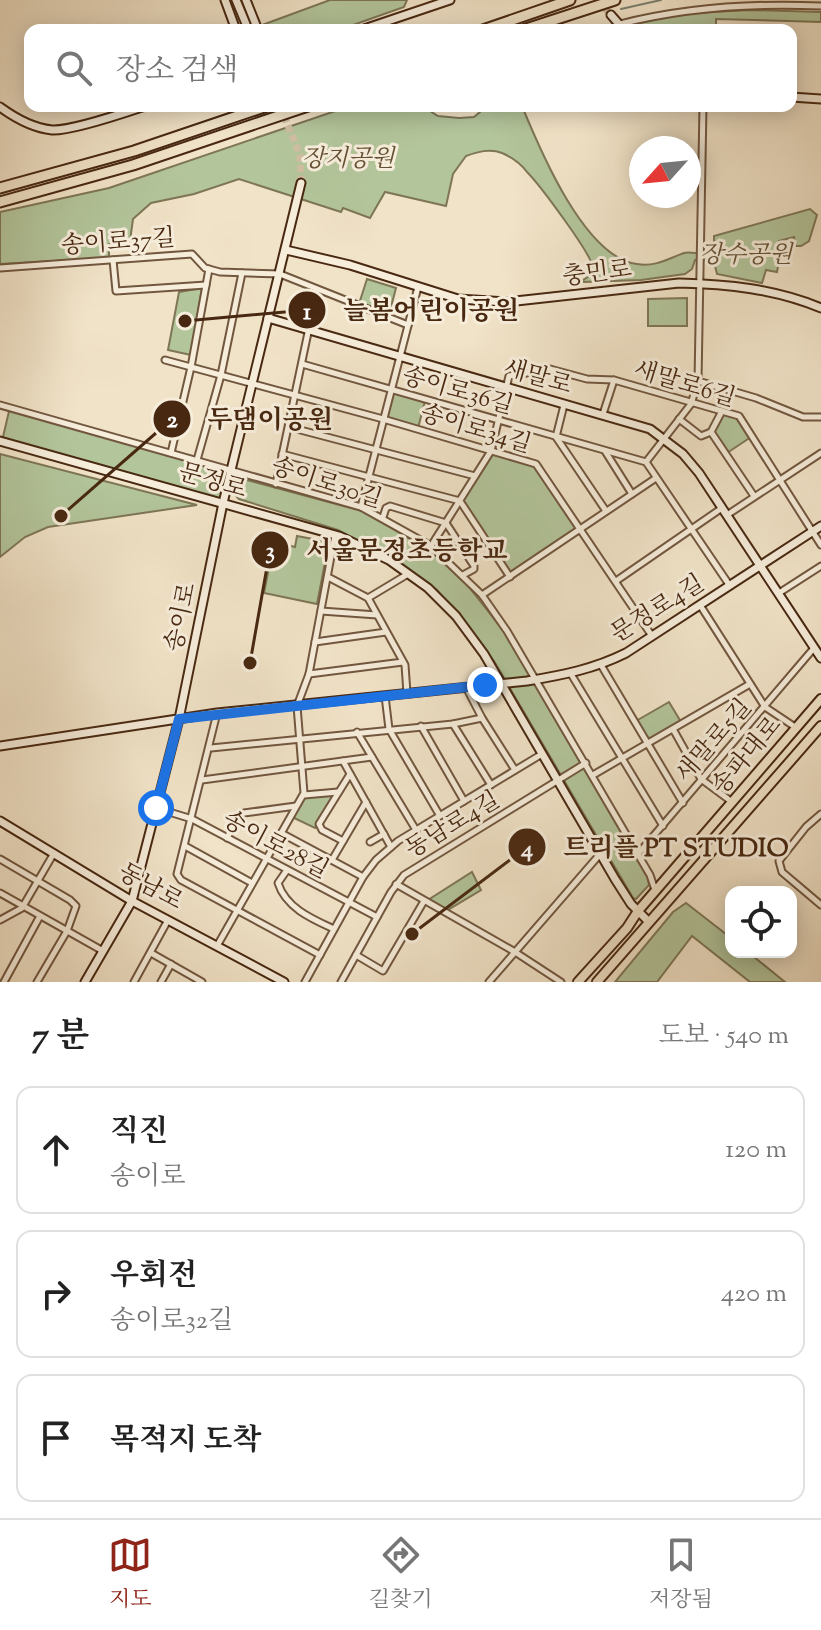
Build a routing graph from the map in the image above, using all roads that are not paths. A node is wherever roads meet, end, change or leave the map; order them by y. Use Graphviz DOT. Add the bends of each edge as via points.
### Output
graph roads {
  1 [pos="225,0"];
  2 [pos="236,0"];
  3 [pos="246,0"];
  4 [pos="414,0"];
  5 [pos="450,0"];
  6 [pos="570,0"];
  7 [pos="615,0"];
  8 [pos="821,6"];
  9 [pos="417,9"];
  10 [pos="611,15"];
  11 [pos="234,24"];
  12 [pos="246,24"];
  13 [pos="256,24"];
  14 [pos="377,24"];
  15 [pos="500,24"];
  16 [pos="541,24"];
  17 [pos="619,24"];
  18 [pos="631,24"];
  19 [pos="797,97"];
  20 [pos="821,99"];
  21 [pos="0,107"];
  22 [pos="126,112"];
  23 [pos="249,112"];
  24 [pos="290,112"];
  25 [pos="703,112"];
  26 [pos="301,183"];
  27 [pos="0,188"];
  28 [pos="0,202"];
  29 [pos="286,250"];
  30 [pos="113,260"];
  31 [pos="0,268"];
  32 [pos="209,269"];
  33 [pos="242,273"];
  34 [pos="280,274"];
  35 [pos="699,283"];
  36 [pos="206,285"];
  37 [pos="418,287"];
  38 [pos="317,290"];
  39 [pos="821,308"];
  40 [pos="268,318"];
  41 [pos="408,325"];
  42 [pos="310,328"];
  43 [pos="400,356"];
  44 [pos="165,360"];
  45 [pos="302,364"];
  46 [pos="191,367"];
  47 [pos="221,375"];
  48 [pos="614,380"];
  49 [pos="698,381"];
  50 [pos="252,383"];
  51 [pos="506,386"];
  52 [pos="391,389"];
  53 [pos="296,395"];
  54 [pos="691,403"];
  55 [pos="0,405"];
  56 [pos="564,405"];
  57 [pos="722,411"];
  58 [pos="603,414"];
  59 [pos="821,417"];
  60 [pos="383,419"];
  61 [pos="679,419"];
  62 [pos="500,420"];
  63 [pos="289,427"];
  64 [pos="711,432"];
  65 [pos="556,437"];
  66 [pos="663,438"];
  67 [pos="0,441"];
  68 [pos="377,450"];
  69 [pos="605,450"];
  70 [pos="491,451"];
  71 [pos="171,453"];
  72 [pos="821,453"];
  73 [pos="282,454"];
  74 [pos="197,460"];
  75 [pos="646,462"];
  76 [pos="231,470"];
  77 [pos="475,476"];
  78 [pos="370,478"];
  79 [pos="656,478"];
  80 [pos="780,479"];
  81 [pos="276,484"];
  82 [pos="632,494"];
  83 [pos="754,496"];
  84 [pos="460,501"];
  85 [pos="223,503"];
  86 [pos="361,507"];
  87 [pos="606,511"];
  88 [pos="724,511"];
  89 [pos="383,517"];
  90 [pos="446,523"];
  91 [pos="817,528"];
  92 [pos="581,529"];
  93 [pos="691,529"];
  94 [pos="335,535"];
  95 [pos="821,545"];
  96 [pos="431,546"];
  97 [pos="760,566"];
  98 [pos="821,566"];
  99 [pos="409,574"];
  100 [pos="463,575"];
  101 [pos="328,577"];
  102 [pos="510,577"];
  103 [pos="616,581"];
  104 [pos="730,586"];
  105 [pos="779,593"];
  106 [pos="482,595"];
  107 [pos="368,598"];
  108 [pos="700,605"];
  109 [pos="321,611"];
  110 [pos="377,615"];
  111 [pos="386,632"];
  112 [pos="652,636"];
  113 [pos="315,642"];
  114 [pos="814,648"];
  115 [pos="821,658"];
  116 [pos="403,662"];
  117 [pos="601,665"];
  118 [pos="309,674"];
  119 [pos="571,674"];
  120 [pos="536,679"];
  121 [pos="501,683"];
  122 [pos="750,684"];
  123 [pos="466,687"];
  124 [pos="407,693"];
  125 [pos="385,696"];
  126 [pos="821,699"];
  127 [pos="297,706"];
  128 [pos="765,707"];
  129 [pos="217,713"];
  130 [pos="482,718"];
  131 [pos="179,719"];
  132 [pos="453,724"];
  133 [pos="421,726"];
  134 [pos="821,726"];
  135 [pos="795,727"];
  136 [pos="389,729"];
  137 [pos="673,729"];
  138 [pos="357,732"];
  139 [pos="300,738"];
  140 [pos="648,744"];
  141 [pos="0,746"];
  142 [pos="211,748"];
  143 [pos="543,753"];
  144 [pos="372,757"];
  145 [pos="623,759"];
  146 [pos="343,761"];
  147 [pos="586,763"];
  148 [pos="302,767"];
  149 [pos="515,770"];
  150 [pos="350,774"];
  151 [pos="593,775"];
  152 [pos="701,779"];
  153 [pos="202,780"];
  154 [pos="559,781"];
  155 [pos="491,785"];
  156 [pos="339,792"];
  157 [pos="303,795"];
  158 [pos="464,801"];
  159 [pos="366,802"];
  160 [pos="732,802"];
  161 [pos="683,803"];
  162 [pos="296,806"];
  163 [pos="156,808"];
  164 [pos="821,814"];
  165 [pos="440,816"];
  166 [pos="192,819"];
  167 [pos="0,821"];
  168 [pos="663,826"];
  169 [pos="416,830"];
  170 [pos="281,833"];
  171 [pos="384,834"];
  172 [pos="227,838"];
  173 [pos="343,841"];
  174 [pos="370,842"];
  175 [pos="185,846"];
  176 [pos="391,847"];
  177 [pos="54,853"];
  178 [pos="601,853"];
  179 [pos="638,854"];
  180 [pos="0,859"];
  181 [pos="266,859"];
  182 [pos="332,860"];
  183 [pos="287,870"];
  184 [pos="363,877"];
  185 [pos="38,880"];
  186 [pos="252,883"];
  187 [pos="396,884"];
  188 [pos="656,891"];
  189 [pos="0,893"];
  190 [pos="132,901"];
  191 [pos="424,901"];
  192 [pos="348,903"];
  193 [pos="821,905"];
  194 [pos="23,906"];
  195 [pos="237,910"];
  196 [pos="638,911"];
  197 [pos="40,916"];
  198 [pos="377,917"];
  199 [pos="168,919"];
  200 [pos="0,920"];
  201 [pos="649,922"];
  202 [pos="334,929"];
  203 [pos="67,931"];
  204 [pos="217,946"];
  205 [pos="103,951"];
  206 [pos="515,952"];
  207 [pos="150,953"];
  208 [pos="320,955"];
  209 [pos="356,955"];
  210 [pos="171,964"];
  211 [pos="0,974"];
  212 [pos="270,978"];
  213 [pos="4,982"];
  214 [pos="37,982"];
  215 [pos="85,982"];
  216 [pos="134,982"];
  217 [pos="161,982"];
  218 [pos="202,982"];
  219 [pos="284,982"];
  220 [pos="305,982"];
  221 [pos="341,982"];
  222 [pos="489,982"];
  223 [pos="561,982"];
  224 [pos="578,982"];
  225 [pos="598,982"];
  1 -- 11 [label="street"];
  2 -- 12 [label="street"];
  3 -- 13 [label="street"];
  4 -- 9 [label="street"];
  5 -- 9 [label="street"];
  6 -- 15 [label="highway"];
  7 -- 16 [label="highway"];
  8 -- 18 [label="street" via="700,8"];
  9 -- 14 [label="street"];
  10 -- 17 [label="street"];
  19 -- 20 [label="street"];
  21 -- 22 [label="street" via="18,120 53,130"];
  23 -- 27 [label="highway"];
  24 -- 28 [label="highway" via="133,165"];
  25 -- 35 [label="street"];
  26 -- 29 [label="street, 송이로"];
  29 -- 34 [label="street, 송이로"];
  29 -- 37 [label="street, 충민로"];
  30 -- 31 [label="street, 송이로37길"];
  30 -- 32 [label="street, 송이로37길" via="192,254"];
  30 -- 36 [label="street" via="116,291"];
  32 -- 33 [label="street, 송이로37길"];
  32 -- 36 [label="street"];
  33 -- 34 [label="street, 송이로37길"];
  33 -- 47 [label="street"];
  34 -- 38 [label="street"];
  34 -- 40 [label="street, 송이로"];
  35 -- 37 [label="street, 충민로" via="507,302 458,299"];
  35 -- 39 [label="street, 충민로" via="768,291"];
  35 -- 49 [label="street"];
  36 -- 46 [label="street"];
  37 -- 41 [label="street"];
  38 -- 41 [label="street"];
  38 -- 42 [label="street"];
  40 -- 42 [label="street, 새말로"];
  40 -- 50 [label="street, 송이로"];
  41 -- 43 [label="street"];
  42 -- 43 [label="street, 새말로"];
  42 -- 45 [label="street"];
  43 -- 51 [label="street, 새말로"];
  43 -- 52 [label="street"];
  44 -- 46 [label="street, 송이로34길"];
  45 -- 52 [label="street, 송이로36길"];
  45 -- 53 [label="street"];
  46 -- 47 [label="street, 송이로34길"];
  46 -- 71 [label="street"];
  47 -- 50 [label="street, 송이로34길"];
  47 -- 74 [label="street"];
  48 -- 51 [label="street, 새말로6길" via="550,369 513,374"];
  48 -- 54 [label="street, 새말로6길"];
  48 -- 58 [label="street, 새말로6길"];
  49 -- 54 [label="street"];
  49 -- 59 [label="street" via="803,417"];
  50 -- 53 [label="street, 송이로34길"];
  50 -- 76 [label="street, 송이로"];
  51 -- 56 [label="street, 새말로"];
  51 -- 62 [label="street"];
  52 -- 60 [label="street"];
  52 -- 62 [label="street, 송이로36길"];
  53 -- 60 [label="street, 송이로34길"];
  53 -- 63 [label="street"];
  54 -- 57 [label="street, 새말로6길"];
  54 -- 61 [label="street"];
  55 -- 71 [label="street, 송이로30길"];
  56 -- 58 [label="street, 새말로"];
  56 -- 65 [label="street"];
  57 -- 64 [label="street"];
  57 -- 80 [label="street, 새말로6길" via="739,416"];
  58 -- 66 [label="street, 새말로"];
  60 -- 68 [label="street"];
  60 -- 70 [label="street, 송이로34길"];
  61 -- 64 [label="street" via="701,436"];
  61 -- 66 [label="street"];
  62 -- 65 [label="street, 송이로36길"];
  62 -- 70 [label="street"];
  63 -- 68 [label="street"];
  63 -- 73 [label="street"];
  64 -- 83 [label="street"];
  65 -- 69 [label="street, 송이로36길"];
  65 -- 87 [label="street"];
  66 -- 75 [label="street"];
  66 -- 88 [label="street, 새말로" via="699,473"];
  67 -- 85 [label="street, 문정로"];
  68 -- 77 [label="street"];
  68 -- 78 [label="street"];
  69 -- 75 [label="street, 송이로36길"];
  69 -- 82 [label="street"];
  70 -- 77 [label="street"];
  70 -- 92 [label="street, 송이로34길" via="536,464"];
  71 -- 74 [label="street, 송이로30길"];
  72 -- 80 [label="street"];
  73 -- 78 [label="street"];
  73 -- 81 [label="street"];
  74 -- 76 [label="street, 송이로30길"];
  75 -- 79 [label="street"];
  76 -- 81 [label="street, 송이로30길"];
  76 -- 85 [label="street, 송이로"];
  77 -- 84 [label="street"];
  78 -- 84 [label="street"];
  78 -- 86 [label="street"];
  79 -- 82 [label="street"];
  79 -- 93 [label="street"];
  80 -- 83 [label="street"];
  80 -- 91 [label="street, 새말로6길"];
  81 -- 86 [label="street, 송이로30길"];
  82 -- 87 [label="street"];
  83 -- 88 [label="street"];
  84 -- 90 [label="street"];
  84 -- 102 [label="street"];
  85 -- 94 [label="street, 문정로"];
  85 -- 131 [label="street, 송이로"];
  86 -- 89 [label="street, 송이로30길"];
  87 -- 92 [label="street"];
  88 -- 93 [label="street"];
  88 -- 97 [label="street, 새말로"];
  89 -- 90 [label="street" via="390,506"];
  89 -- 96 [label="street, 송이로30길"];
  90 -- 96 [label="street"];
  90 -- 100 [label="street" via="474,566"];
  91 -- 95 [label="street, 새말로6길"];
  91 -- 97 [label="street, 문정로4길"];
  92 -- 102 [label="street"];
  92 -- 103 [label="street, 송이로34길"];
  93 -- 103 [label="street"];
  93 -- 104 [label="street"];
  94 -- 99 [label="street, 문정로"];
  94 -- 101 [label="street"];
  96 -- 100 [label="street, 송이로30길"];
  97 -- 104 [label="street, 문정로4길"];
  97 -- 105 [label="street, 새말로"];
  98 -- 105 [label="street"];
  99 -- 107 [label="street"];
  99 -- 121 [label="street, 문정로" via="456,616"];
  100 -- 106 [label="street, 송이로30길"];
  101 -- 107 [label="street"];
  101 -- 109 [label="street"];
  102 -- 106 [label="street"];
  103 -- 112 [label="street, 송이로34길"];
  104 -- 108 [label="street, 문정로4길"];
  105 -- 114 [label="street, 새말로"];
  106 -- 120 [label="street, 송이로30길"];
  107 -- 110 [label="street"];
  108 -- 112 [label="street, 문정로4길"];
  108 -- 122 [label="street"];
  109 -- 110 [label="street"];
  109 -- 113 [label="street"];
  110 -- 111 [label="street"];
  111 -- 113 [label="street"];
  111 -- 116 [label="street"];
  112 -- 117 [label="street, 문정로4길"];
  113 -- 118 [label="street"];
  114 -- 115 [label="street, 새말로"];
  114 -- 128 [label="street, 새말로5길"];
  116 -- 118 [label="street"];
  116 -- 124 [label="street"];
  117 -- 119 [label="street, 문정로4길"];
  117 -- 140 [label="street"];
  118 -- 127 [label="street"];
  119 -- 120 [label="street, 문정로4길"];
  119 -- 145 [label="street"];
  120 -- 121 [label="street, 문정로4길"];
  120 -- 147 [label="street, 송이로30길"];
  121 -- 123 [label="street, 문정로4길"];
  121 -- 143 [label="street, 문정로"];
  122 -- 128 [label="street"];
  122 -- 137 [label="street"];
  123 -- 124 [label="street, 문정로4길"];
  123 -- 130 [label="street"];
  124 -- 125 [label="street, 문정로4길"];
  125 -- 127 [label="street, 문정로4길"];
  125 -- 136 [label="street"];
  126 -- 135 [label="main road, 송파대로"];
  127 -- 129 [label="street, 문정로4길"];
  127 -- 139 [label="street"];
  128 -- 135 [label="street"];
  128 -- 152 [label="street, 새말로5길"];
  129 -- 131 [label="street, 문정로4길"];
  129 -- 142 [label="street"];
  130 -- 132 [label="street"];
  130 -- 149 [label="street"];
  131 -- 141 [label="street, 문정로4길"];
  131 -- 163 [label="street, 송이로"];
  132 -- 133 [label="street"];
  132 -- 155 [label="street"];
  133 -- 136 [label="street"];
  133 -- 158 [label="street"];
  134 -- 201 [label="main road, 송파대로"];
  135 -- 160 [label="main road, 송파대로"];
  136 -- 138 [label="street"];
  136 -- 165 [label="street"];
  137 -- 140 [label="street"];
  137 -- 152 [label="street"];
  138 -- 139 [label="street"];
  138 -- 144 [label="street"];
  139 -- 142 [label="street"];
  139 -- 148 [label="street"];
  140 -- 145 [label="street"];
  140 -- 161 [label="street"];
  142 -- 153 [label="street"];
  143 -- 149 [label="street"];
  143 -- 154 [label="street, 문정로"];
  144 -- 146 [label="street"];
  144 -- 169 [label="street"];
  145 -- 151 [label="street"];
  145 -- 168 [label="street"];
  146 -- 148 [label="street"];
  146 -- 150 [label="street"];
  147 -- 151 [label="street, 송이로30길"];
  147 -- 154 [label="street"];
  148 -- 153 [label="street"];
  148 -- 157 [label="street"];
  149 -- 155 [label="street"];
  150 -- 156 [label="street"];
  150 -- 159 [label="street"];
  151 -- 179 [label="street, 송이로30길"];
  152 -- 160 [label="street"];
  152 -- 161 [label="street, 새말로5길"];
  153 -- 166 [label="street"];
  154 -- 178 [label="street, 문정로"];
  154 -- 187 [label="street, 동남로4길" via="413,868"];
  155 -- 158 [label="street"];
  156 -- 157 [label="street"];
  156 -- 173 [label="street" via="319,824"];
  157 -- 162 [label="street"];
  158 -- 165 [label="street"];
  159 -- 171 [label="street"];
  159 -- 173 [label="street"];
  160 -- 188 [label="main road, 송파대로"];
  161 -- 168 [label="street, 새말로5길"];
  162 -- 170 [label="street"];
  162 -- 172 [label="street" via="244,813"];
  163 -- 166 [label="street, 송이로28길"];
  163 -- 190 [label="street, 송이로"];
  164 -- 193 [label="street" via="779,861 782,872"];
  165 -- 169 [label="street"];
  166 -- 172 [label="street, 송이로28길"];
  166 -- 175 [label="street"];
  167 -- 177 [label="street, 동남로"];
  168 -- 179 [label="street, 새말로5길"];
  169 -- 176 [label="street"];
  170 -- 181 [label="street"];
  170 -- 182 [label="street"];
  171 -- 174 [label="street"];
  171 -- 176 [label="street"];
  172 -- 181 [label="street, 송이로28길"];
  173 -- 182 [label="street"];
  175 -- 186 [label="street"];
  175 -- 195 [label="street" via="177,874 181,880"];
  176 -- 184 [label="street"];
  177 -- 185 [label="street"];
  177 -- 190 [label="street, 동남로"];
  178 -- 196 [label="street, 문정로"];
  178 -- 206 [label="street"];
  179 -- 188 [label="street, 송이로30길"];
  180 -- 185 [label="street"];
  181 -- 183 [label="street, 송이로28길"];
  181 -- 186 [label="street"];
  182 -- 184 [label="street"];
  183 -- 192 [label="street, 송이로28길"];
  183 -- 202 [label="street" via="278,883 280,891 303,914"];
  184 -- 192 [label="street"];
  185 -- 194 [label="street"];
  185 -- 203 [label="street" via="76,906"];
  186 -- 195 [label="street"];
  187 -- 191 [label="street"];
  187 -- 198 [label="street, 동남로4길"];
  188 -- 196 [label="main road, 송파대로"];
  189 -- 194 [label="street"];
  190 -- 199 [label="street, 동남로"];
  190 -- 205 [label="street, 송이로"];
  191 -- 206 [label="street"];
  191 -- 209 [label="street" via="383,971"];
  192 -- 198 [label="street, 송이로28길"];
  192 -- 202 [label="street"];
  194 -- 197 [label="street"];
  194 -- 200 [label="street"];
  195 -- 204 [label="street"];
  195 -- 208 [label="street"];
  196 -- 201 [label="street, 문정로"];
  196 -- 224 [label="main road, 송파대로"];
  197 -- 203 [label="street"];
  197 -- 213 [label="street"];
  198 -- 209 [label="street, 동남로4길"];
  199 -- 204 [label="street, 동남로"];
  199 -- 207 [label="street"];
  201 -- 225 [label="main road, 송파대로"];
  202 -- 208 [label="street"];
  203 -- 205 [label="street"];
  203 -- 214 [label="street"];
  204 -- 212 [label="street, 동남로"];
  205 -- 215 [label="street, 송이로"];
  206 -- 222 [label="street"];
  206 -- 223 [label="street"];
  207 -- 210 [label="street"];
  207 -- 216 [label="street"];
  208 -- 220 [label="street"];
  209 -- 221 [label="street, 동남로4길"];
  210 -- 217 [label="street"];
  210 -- 218 [label="street"];
  211 -- 213 [label="street"];
  212 -- 219 [label="street, 동남로"];
}
